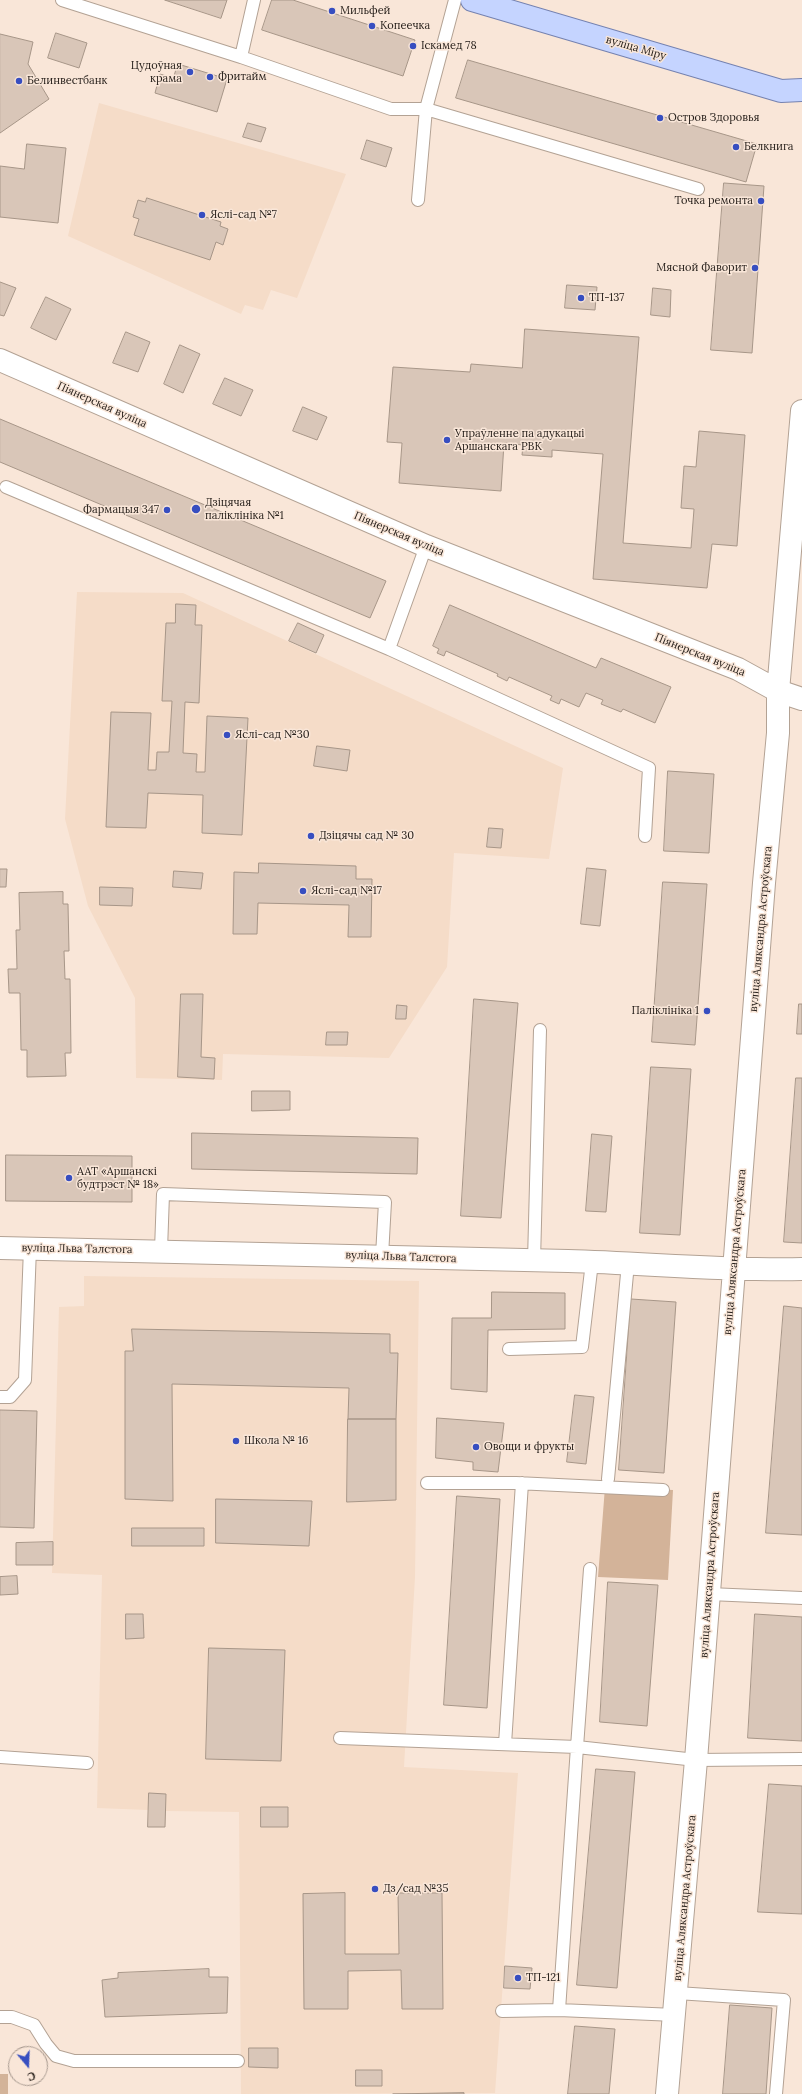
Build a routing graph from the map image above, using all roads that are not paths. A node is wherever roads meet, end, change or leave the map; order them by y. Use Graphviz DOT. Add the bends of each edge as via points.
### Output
graph roads {
  1 [pos="62,0"];
  2 [pos="254,0"];
  3 [pos="455,0"];
  4 [pos="472,0"];
  5 [pos="241,57"];
  6 [pos="802,90"];
  7 [pos="426,109"];
  8 [pos="698,189"];
  9 [pos="418,200"];
  10 [pos="0,360"];
  11 [pos="802,411"];
  12 [pos="6,487"];
  13 [pos="426,546"];
  14 [pos="389,649"];
  15 [pos="778,691"];
  16 [pos="802,699"];
  17 [pos="645,836"];
  18 [pos="540,1030"];
  19 [pos="0,1248"];
  20 [pos="30,1248"];
  21 [pos="161,1250"];
  22 [pos="382,1256"];
  23 [pos="534,1261"];
  24 [pos="592,1262"];
  25 [pos="628,1263"];
  26 [pos="733,1268"];
  27 [pos="802,1269"];
  28 [pos="508,1349"];
  29 [pos="0,1397"];
  30 [pos="608,1479"];
  31 [pos="427,1482"];
  32 [pos="522,1483"];
  33 [pos="663,1490"];
  34 [pos="590,1569"];
  35 [pos="708,1594"];
  36 [pos="802,1598"];
  37 [pos="340,1738"];
  38 [pos="505,1744"];
  39 [pos="577,1747"];
  40 [pos="0,1758"];
  41 [pos="802,1759"];
  42 [pos="696,1760"];
  43 [pos="87,1763"];
  44 [pos="677,1993"];
  45 [pos="559,2010"];
  46 [pos="502,2011"];
  47 [pos="675,2015"];
  48 [pos="0,2017"];
  49 [pos="238,2060"];
  50 [pos="667,2094"];
  51 [pos="776,2094"];
  1 -- 5 [label="lane"];
  2 -- 5 [label="lane"];
  3 -- 7 [label="lane"];
  4 -- 6 [label="main road, вуліца Міру" via="781,91"];
  5 -- 7 [label="lane" via="392,109"];
  7 -- 8 [label="lane"];
  7 -- 9 [label="lane"];
  10 -- 13 [label="street, Піянерская вуліца"];
  11 -- 15 [label="street, вуліца Аляксандра Астроўскага"];
  12 -- 14 [label="lane"];
  13 -- 14 [label="lane"];
  13 -- 15 [label="street, Піянерская вуліца" via="738,669"];
  14 -- 17 [label="lane" via="649,768"];
  15 -- 16 [label="street, Піянерская вуліца"];
  15 -- 26 [label="street, вуліца Аляксандра Астроўскага" via="778,733"];
  18 -- 23 [label="lane"];
  19 -- 20 [label="street, вуліца Льва Талстога"];
  20 -- 21 [label="street, вуліца Льва Талстога"];
  20 -- 29 [label="lane" via="25,1380 10,1397"];
  21 -- 22 [label="street, вуліца Льва Талстога"];
  21 -- 22 [label="lane" via="164,1194 385,1202"];
  22 -- 23 [label="street, вуліца Льва Талстога"];
  23 -- 24 [label="street, вуліца Льва Талстога"];
  24 -- 25 [label="street, вуліца Льва Талстога"];
  24 -- 28 [label="lane" via="582,1347"];
  25 -- 26 [label="street, вуліца Льва Талстога"];
  25 -- 30 [label="lane"];
  26 -- 27 [label="street, вуліца Льва Талстога"];
  26 -- 35 [label="street, вуліца Аляксандра Астроўскага"];
  31 -- 32 [label="lane"];
  32 -- 33 [label="lane"];
  32 -- 38 [label="lane"];
  34 -- 39 [label="lane"];
  35 -- 36 [label="lane"];
  35 -- 42 [label="street, вуліца Аляксандра Астроўскага"];
  37 -- 38 [label="lane"];
  38 -- 39 [label="lane"];
  39 -- 42 [label="lane"];
  39 -- 45 [label="lane"];
  40 -- 43 [label="lane"];
  41 -- 42 [label="lane"];
  42 -- 44 [label="street, вуліца Аляксандра Астроўскага"];
  44 -- 47 [label="street, вуліца Аляксандра Астроўскага"];
  44 -- 51 [label="lane" via="784,2000"];
  45 -- 46 [label="lane"];
  45 -- 47 [label="lane"];
  47 -- 50 [label="street, вуліца Аляксандра Астроўскага"];
  48 -- 49 [label="lane" via="12,2017 34,2025 56,2056 74,2061"];
}
